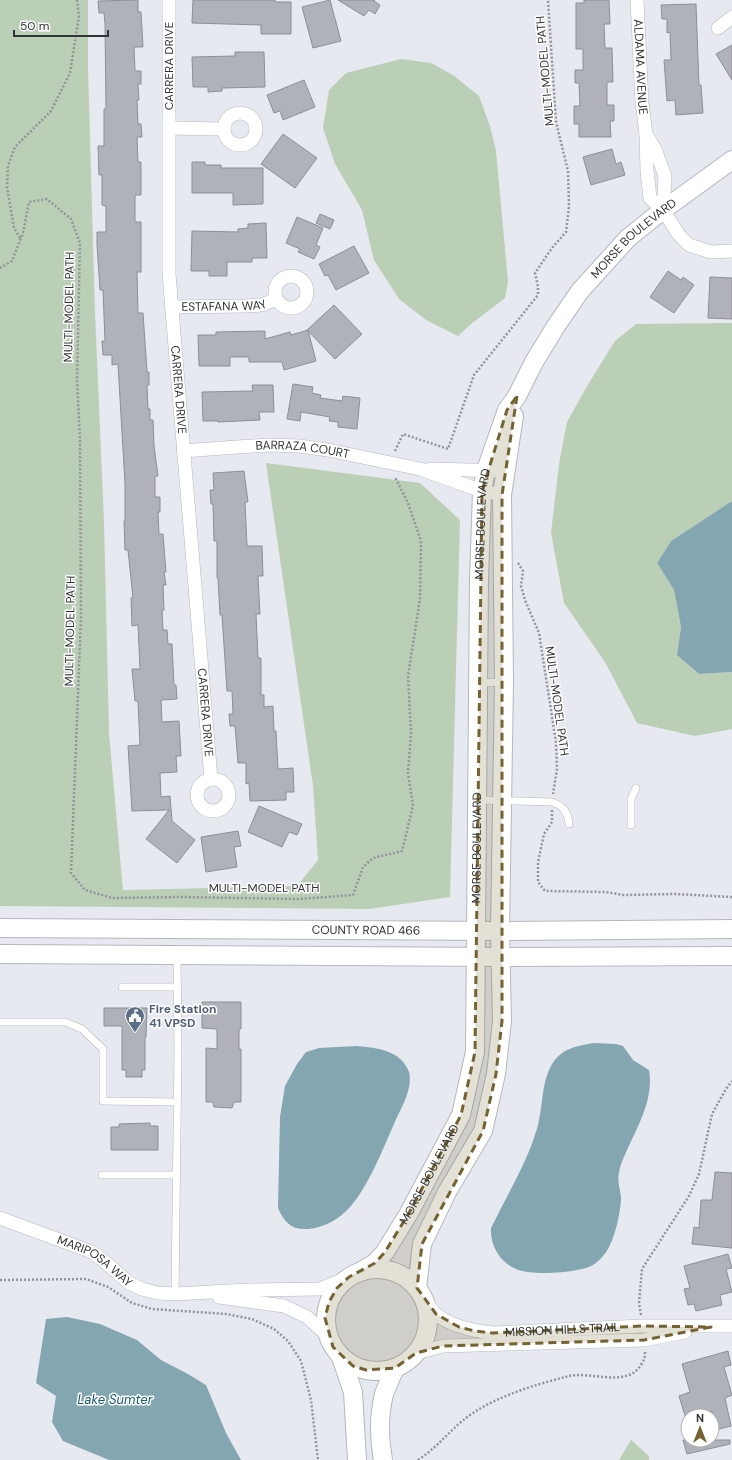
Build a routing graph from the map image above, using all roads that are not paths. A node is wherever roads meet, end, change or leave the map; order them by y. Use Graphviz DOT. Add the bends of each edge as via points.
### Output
graph roads {
  1 [pos="170,0"];
  2 [pos="637,0"];
  3 [pos="732,18"];
  4 [pos="718,28"];
  5 [pos="169,128"];
  6 [pos="223,129"];
  7 [pos="646,134"];
  8 [pos="732,160"];
  9 [pos="663,210"];
  10 [pos="732,251"];
  11 [pos="276,299"];
  12 [pos="171,307"];
  13 [pos="517,396"];
  14 [pos="183,451"];
  15 [pos="420,469"];
  16 [pos="486,470"];
  17 [pos="504,471"];
  18 [pos="482,491"];
  19 [pos="502,495"];
  20 [pos="504,682"];
  21 [pos="478,683"];
  22 [pos="211,779"];
  23 [pos="636,788"];
  24 [pos="477,800"];
  25 [pos="502,801"];
  26 [pos="569,824"];
  27 [pos="631,825"];
  28 [pos="0,928"];
  29 [pos="732,930"];
  30 [pos="476,931"];
  31 [pos="500,932"];
  32 [pos="0,954"];
  33 [pos="177,954"];
  34 [pos="476,956"];
  35 [pos="732,956"];
  36 [pos="501,957"];
  37 [pos="122,987"];
  38 [pos="178,987"];
  39 [pos="0,1022"];
  40 [pos="177,1102"];
  41 [pos="102,1175"];
  42 [pos="176,1175"];
  43 [pos="0,1218"];
  44 [pos="353,1275"];
  45 [pos="175,1294"];
  46 [pos="191,1294"];
  47 [pos="420,1294"];
  48 [pos="732,1326"];
  49 [pos="711,1327"];
  50 [pos="327,1335"];
  51 [pos="416,1353"];
  52 [pos="341,1357"];
  53 [pos="395,1368"];
  54 [pos="357,1460"];
  55 [pos="383,1460"];
  1 -- 5 [label="street, CARRERA DRIVE"];
  2 -- 7 [label="street, ALDAMA AVENUE"];
  3 -- 4 [label="street"];
  5 -- 6 [label="street"];
  5 -- 12 [label="street, CARRERA DRIVE"];
  7 -- 9 [label="street, ALDAMA AVENUE" via="655,149 665,176"];
  7 -- 9 [label="street, ALDAMA AVENUE" via="650,198"];
  8 -- 9 [label="main road, MORSE BOULEVARD"];
  9 -- 10 [label="street" via="679,235 689,245 711,252"];
  9 -- 13 [label="main road, MORSE BOULEVARD" via="628,238 580,291 534,362"];
  11 -- 12 [label="street, ESTAFANA WAY" via="262,305"];
  12 -- 14 [label="street, CARRERA DRIVE"];
  13 -- 16 [label="main road, MORSE BOULEVARD" via="507,410"];
  13 -- 17 [label="main road, MORSE BOULEVARD"];
  14 -- 15 [label="street, BARRAZA COURT" via="299,446"];
  14 -- 22 [label="street, CARRERA DRIVE"];
  15 -- 16 [label="street, BARRAZA COURT"];
  15 -- 18 [label="street, BARRAZA COURT"];
  16 -- 17 [label="street, BARRAZA COURT"];
  16 -- 18 [label="main road, MORSE BOULEVARD"];
  17 -- 19 [label="main road, MORSE BOULEVARD"];
  18 -- 19 [label="street, BARRAZA COURT"];
  18 -- 21 [label="main road, MORSE BOULEVARD"];
  19 -- 20 [label="main road, MORSE BOULEVARD"];
  20 -- 21 [label="lane"];
  20 -- 25 [label="main road, MORSE BOULEVARD"];
  21 -- 24 [label="main road, MORSE BOULEVARD"];
  23 -- 27 [label="lane" via="631,799"];
  24 -- 25 [label="lane"];
  24 -- 30 [label="main road, MORSE BOULEVARD"];
  25 -- 26 [label="lane" via="558,804 565,809"];
  25 -- 31 [label="main road, MORSE BOULEVARD"];
  28 -- 30 [label="main road, COUNTY ROAD 466"];
  29 -- 31 [label="main road, COUNTY ROAD 466"];
  30 -- 31 [label="main road, COUNTY ROAD 466"];
  30 -- 34 [label="main road, MORSE BOULEVARD"];
  31 -- 36 [label="main road, MORSE BOULEVARD"];
  32 -- 33 [label="main road"];
  33 -- 34 [label="main road"];
  33 -- 38 [label="lane"];
  34 -- 36 [label="main road"];
  34 -- 44 [label="main road, MORSE BOULEVARD" via="475,1052 461,1115 385,1252 375,1263"];
  35 -- 36 [label="main road"];
  36 -- 47 [label="main road, MORSE BOULEVARD" via="502,1021 496,1074 482,1131 447,1192 422,1244"];
  37 -- 38 [label="lane"];
  38 -- 40 [label="lane"];
  39 -- 40 [label="lane" via="65,1022 82,1029 103,1049 103,1101"];
  40 -- 42 [label="lane"];
  41 -- 42 [label="lane"];
  42 -- 45 [label="lane"];
  43 -- 45 [label="street, MARIPOSA WAY" via="92,1252 129,1283 142,1289"];
  44 -- 46 [label="street, MARIPOSA WAY" via="320,1289"];
  44 -- 47 [label="main road" via="373,1270 388,1270 402,1276"];
  44 -- 50 [label="main road" via="337,1288 328,1302 325,1318"];
  45 -- 46 [label="street, MARIPOSA WAY"];
  46 -- 50 [label="street, MARIPOSA WAY" via="284,1306 307,1317"];
  47 -- 49 [label="street, MISSION HILLS TRAIL" via="436,1314 459,1327 475,1331 493,1333 643,1326"];
  47 -- 51 [label="main road" via="428,1316 426,1332"];
  48 -- 49 [label="street, MISSION HILLS TRAIL"];
  49 -- 51 [label="street, MISSION HILLS TRAIL" via="644,1340 443,1346"];
  50 -- 52 [label="main road"];
  51 -- 53 [label="main road"];
  52 -- 53 [label="main road" via="353,1366 366,1370 381,1371"];
  52 -- 54 [label="main road" via="353,1392"];
  53 -- 55 [label="main road" via="384,1394 381,1416"];
}
